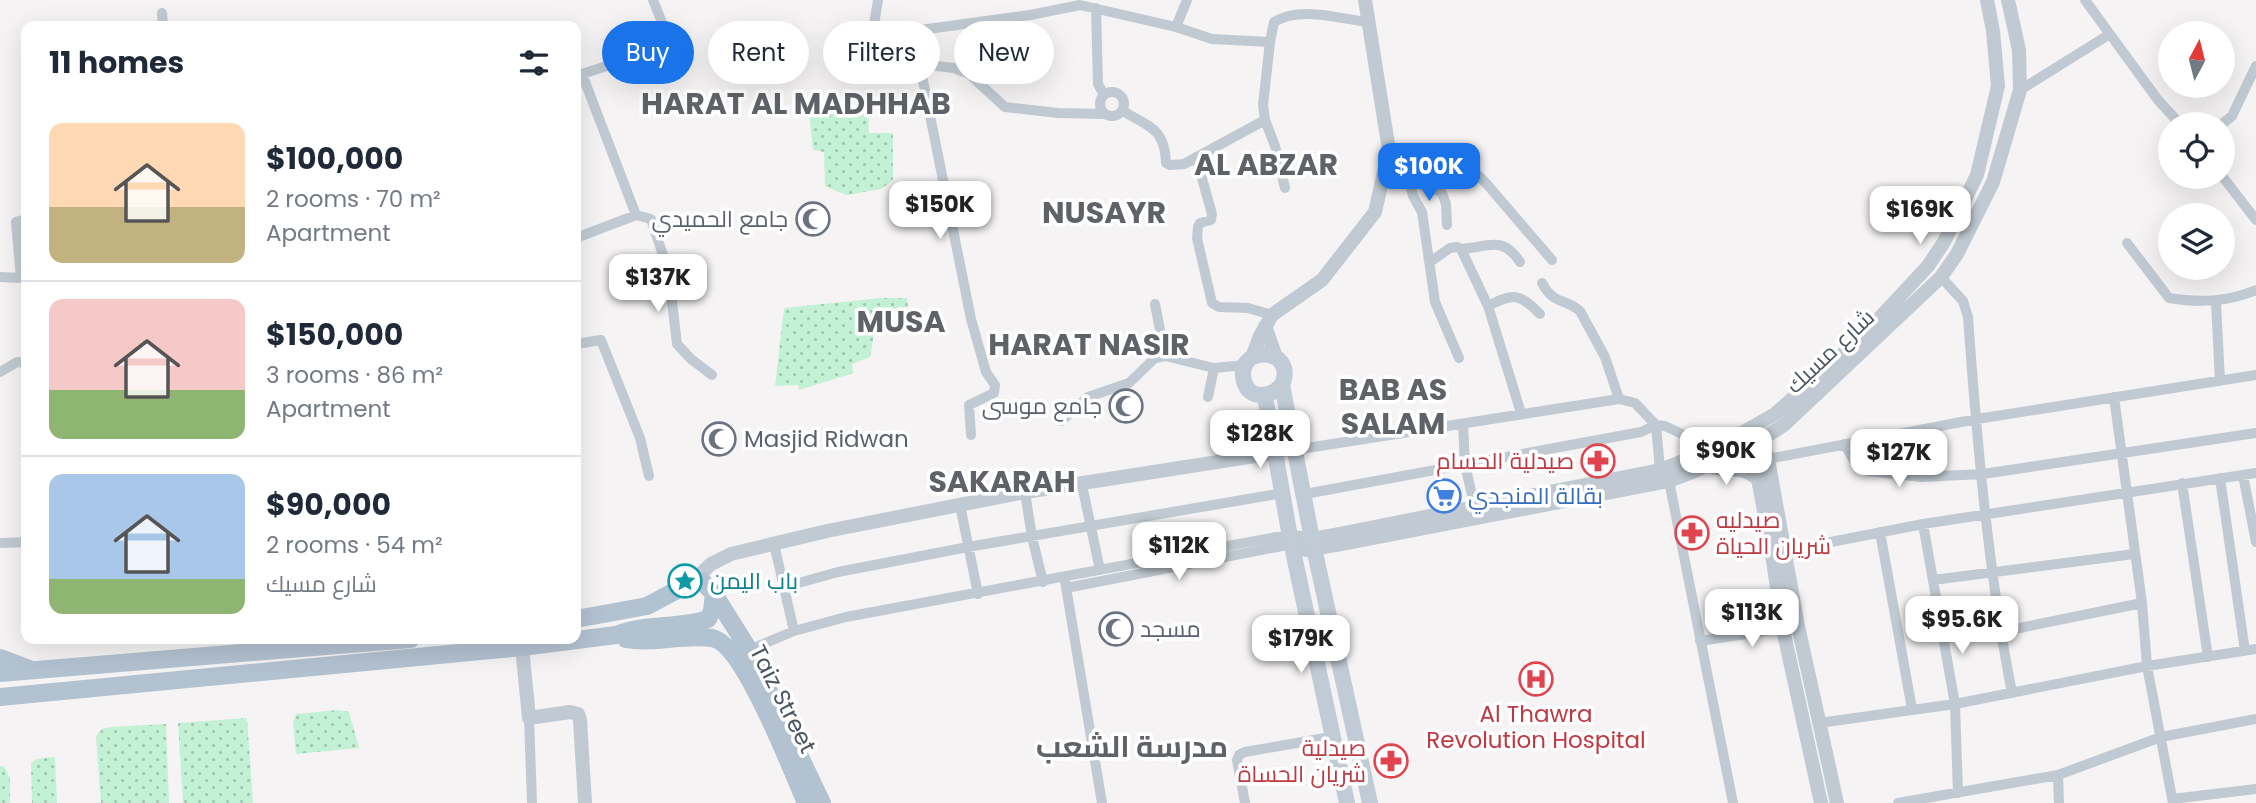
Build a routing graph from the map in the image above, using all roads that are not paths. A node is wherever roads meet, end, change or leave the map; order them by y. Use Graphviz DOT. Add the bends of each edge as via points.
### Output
graph roads {
  1 [pos="653,0"];
  2 [pos="878,0"];
  3 [pos="1187,0"];
  4 [pos="1365,0"];
  5 [pos="1373,0"];
  6 [pos="1987,0"];
  7 [pos="2008,0"];
  8 [pos="2085,0"];
  9 [pos="1096,8"];
  10 [pos="162,13"];
  11 [pos="163,21"];
  12 [pos="875,21"];
  13 [pos="1367,22"];
  14 [pos="940,27"];
  15 [pos="1176,27"];
  16 [pos="2110,34"];
  17 [pos="1270,42"];
  18 [pos="940,66"];
  19 [pos="2256,66"];
  20 [pos="924,84"];
  21 [pos="2020,90"];
  22 [pos="1104,94"];
  23 [pos="1123,111"];
  24 [pos="2169,112"];
  25 [pos="2234,112"];
  26 [pos="1104,114"];
  27 [pos="1265,120"];
  28 [pos="1389,150"];
  29 [pos="1196,157"];
  30 [pos="1409,180"];
  31 [pos="1285,188"];
  32 [pos="2232,189"];
  33 [pos="636,215"];
  34 [pos="21,220"];
  35 [pos="2256,220"];
  36 [pos="1447,226"];
  37 [pos="581,236"];
  38 [pos="2127,243"];
  39 [pos="1461,249"];
  40 [pos="21,258"];
  41 [pos="1552,260"];
  42 [pos="1520,261"];
  43 [pos="1430,262"];
  44 [pos="0,277"];
  45 [pos="1941,277"];
  46 [pos="21,279"];
  47 [pos="1542,283"];
  48 [pos="2256,290"];
  49 [pos="2216,302"];
  50 [pos="1155,304"];
  51 [pos="1488,306"];
  52 [pos="1540,314"];
  53 [pos="1268,321"];
  54 [pos="581,343"];
  55 [pos="1165,356"];
  56 [pos="1276,357"];
  57 [pos="1459,358"];
  58 [pos="1248,361"];
  59 [pos="21,362"];
  60 [pos="1214,368"];
  61 [pos="0,372"];
  62 [pos="712,374"];
  63 [pos="2256,375"];
  64 [pos="2220,381"];
  65 [pos="1282,385"];
  66 [pos="1265,396"];
  67 [pos="1208,397"];
  68 [pos="2114,397"];
  69 [pos="1619,399"];
  70 [pos="1289,413"];
  71 [pos="1521,414"];
  72 [pos="1269,416"];
  73 [pos="1977,419"];
  74 [pos="1061,421"];
  75 [pos="1463,424"];
  76 [pos="1656,425"];
  77 [pos="2256,433"];
  78 [pos="971,435"];
  79 [pos="1752,436"];
  80 [pos="1844,444"];
  81 [pos="1296,449"];
  82 [pos="1714,449"];
  83 [pos="2121,452"];
  84 [pos="1275,453"];
  85 [pos="1768,459"];
  86 [pos="1465,465"];
  87 [pos="1709,466"];
  88 [pos="2256,473"];
  89 [pos="1983,474"];
  90 [pos="2243,474"];
  91 [pos="1664,475"];
  92 [pos="649,476"];
  93 [pos="2220,478"];
  94 [pos="1758,479"];
  95 [pos="2182,483"];
  96 [pos="1082,485"];
  97 [pos="1025,492"];
  98 [pos="2126,492"];
  99 [pos="1283,493"];
  100 [pos="1306,494"];
  101 [pos="960,505"];
  102 [pos="1475,508"];
  103 [pos="1987,515"];
  104 [pos="1923,524"];
  105 [pos="1090,527"];
  106 [pos="1880,532"];
  107 [pos="1032,537"];
  108 [pos="2,542"];
  109 [pos="21,542"];
  110 [pos="1291,542"];
  111 [pos="2256,542"];
  112 [pos="1314,543"];
  113 [pos="774,544"];
  114 [pos="968,547"];
  115 [pos="1785,551"];
  116 [pos="2134,554"];
  117 [pos="1100,570"];
  118 [pos="1993,573"];
  119 [pos="1933,580"];
  120 [pos="692,582"];
  121 [pos="1043,582"];
  122 [pos="1065,583"];
  123 [pos="784,587"];
  124 [pos="714,594"];
  125 [pos="978,594"];
  126 [pos="2143,603"];
  127 [pos="1329,614"];
  128 [pos="581,618"];
  129 [pos="1309,620"];
  130 [pos="1798,626"];
  131 [pos="1783,629"];
  132 [pos="794,631"];
  133 [pos="2000,632"];
  134 [pos="616,635"];
  135 [pos="581,639"];
  136 [pos="1700,641"];
  137 [pos="348,644"];
  138 [pos="546,644"];
  139 [pos="522,647"];
  140 [pos="750,650"];
  141 [pos="2251,650"];
  142 [pos="2208,657"];
  143 [pos="0,658"];
  144 [pos="136,661"];
  145 [pos="2147,666"];
  146 [pos="29,669"];
  147 [pos="0,673"];
  148 [pos="126,685"];
  149 [pos="2012,694"];
  150 [pos="0,697"];
  151 [pos="1955,704"];
  152 [pos="1912,709"];
  153 [pos="529,718"];
  154 [pos="2256,719"];
  155 [pos="1819,723"];
  156 [pos="1331,737"];
  157 [pos="2161,737"];
  158 [pos="2058,775"];
  159 [pos="2256,789"];
  160 [pos="1958,793"];
  161 [pos="2172,801"];
  162 [pos="532,803"];
  163 [pos="585,803"];
  164 [pos="806,803"];
  165 [pos="822,803"];
  166 [pos="1102,803"];
  167 [pos="1245,803"];
  168 [pos="1347,803"];
  169 [pos="1370,803"];
  170 [pos="1733,803"];
  171 [pos="1821,803"];
  172 [pos="1837,803"];
  173 [pos="1898,803"];
  174 [pos="2059,803"];
  1 -- 33 [label="street" via="671,45 582,74"];
  2 -- 12 [label="street"];
  3 -- 15 [label="street"];
  4 -- 13 [label="street"];
  5 -- 13 [label="street"];
  6 -- 79 [label="street, شارع مسيك" via="1998,86 1977,175 1944,242 1861,338"];
  7 -- 21 [label="street, شارع مسيك" via="2019,51"];
  8 -- 16 [label="street"];
  9 -- 14 [label="street" via="1080,5"];
  9 -- 15 [label="street"];
  9 -- 22 [label="street" via="1098,84"];
  10 -- 11 [label="street"];
  13 -- 17 [label="street" via="1285,15 1273,22"];
  13 -- 28 [label="street"];
  15 -- 17 [label="street" via="1212,38"];
  16 -- 21 [label="street"];
  16 -- 24 [label="street"];
  17 -- 27 [label="street"];
  18 -- 26 [label="street" via="969,74 1005,107"];
  19 -- 25 [label="street"];
  20 -- 78 [label="street" via="971,319 986,372 995,385 994,393 969,405"];
  21 -- 45 [label="street, شارع مسيك" via="1993,182"];
  22 -- 23 [label="street" via="1120,95"];
  22 -- 26 [label="street" via="1100,102"];
  23 -- 26 [label="street" via="1116,116"];
  23 -- 29 [label="street" via="1160,134 1166,163 1184,164"];
  27 -- 29 [label="street"];
  27 -- 31 [label="street"];
  28 -- 30 [label="street" via="1406,164"];
  28 -- 41 [label="street" via="1471,170"];
  28 -- 53 [label="street" via="1375,212 1322,280"];
  29 -- 53 [label="street" via="1212,214 1211,220 1200,223 1197,237 1212,303 1248,308"];
  30 -- 36 [label="street" via="1442,193"];
  30 -- 43 [label="street" via="1422,212"];
  32 -- 35 [label="street"];
  33 -- 37 [label="street"];
  33 -- 62 [label="street" via="651,219 663,255 677,344"];
  34 -- 40 [label="street" via="16,222"];
  38 -- 49 [label="street" via="2169,298"];
  39 -- 42 [label="street" via="1499,243 1511,248"];
  39 -- 43 [label="street" via="1450,248"];
  39 -- 51 [label="street"];
  43 -- 57 [label="street" via="1435,302"];
  44 -- 46 [label="street"];
  45 -- 73 [label="street" via="1963,301 1968,317"];
  45 -- 79 [label="street, شارع مسيك" via="1784,425"];
  47 -- 69 [label="street" via="1550,296 1580,311 1605,357"];
  48 -- 49 [label="street"];
  49 -- 64 [label="street"];
  50 -- 55 [label="street"];
  51 -- 52 [label="street" via="1513,296 1524,299"];
  51 -- 71 [label="street"];
  53 -- 56 [label="street"];
  53 -- 58 [label="street"];
  54 -- 92 [label="street" via="601,341 640,438"];
  55 -- 60 [label="street"];
  55 -- 74 [label="street" via="1146,364 1129,383 1088,397"];
  56 -- 58 [label="main road" via="1268,354"];
  56 -- 65 [label="main road" via="1283,367"];
  58 -- 60 [label="street"];
  58 -- 66 [label="main road" via="1243,379 1246,386"];
  59 -- 61 [label="street"];
  60 -- 67 [label="street"];
  63 -- 64 [label="street"];
  64 -- 68 [label="street"];
  65 -- 66 [label="main road"];
  65 -- 70 [label="main road"];
  66 -- 72 [label="main road"];
  68 -- 73 [label="street"];
  68 -- 83 [label="street"];
  69 -- 71 [label="street"];
  69 -- 76 [label="street" via="1635,403"];
  70 -- 72 [label="main road" via="1277,407"];
  70 -- 81 [label="main road"];
  71 -- 75 [label="street"];
  72 -- 84 [label="main road"];
  73 -- 80 [label="street"];
  73 -- 89 [label="street"];
  75 -- 81 [label="street"];
  75 -- 86 [label="street"];
  76 -- 82 [label="street"];
  76 -- 86 [label="street" via="1641,432"];
  76 -- 91 [label="street"];
  77 -- 83 [label="street"];
  79 -- 82 [label="street, شارع مسيك"];
  79 -- 85 [label="street"];
  79 -- 87 [label="street, شارع مسيك"];
  79 -- 94 [label="street"];
  80 -- 85 [label="street"];
  80 -- 89 [label="street" via="1855,462 1869,471 1921,477"];
  81 -- 84 [label="street"];
  81 -- 100 [label="main road"];
  82 -- 91 [label="street, شارع مسيك"];
  83 -- 89 [label="street"];
  83 -- 98 [label="street"];
  84 -- 96 [label="street"];
  84 -- 99 [label="main road"];
  85 -- 115 [label="street"];
  86 -- 100 [label="street"];
  86 -- 102 [label="street"];
  87 -- 91 [label="street, شارع مسيك"];
  87 -- 94 [label="street" via="1740,468"];
  88 -- 90 [label="street"];
  89 -- 103 [label="street"];
  90 -- 93 [label="street"];
  90 -- 111 [label="street"];
  91 -- 102 [label="street, شارع مسيك"];
  91 -- 112 [label="street, شارع مسيك"];
  91 -- 136 [label="street"];
  93 -- 95 [label="street"];
  93 -- 141 [label="street"];
  94 -- 131 [label="street"];
  95 -- 98 [label="street"];
  95 -- 142 [label="street"];
  96 -- 97 [label="street"];
  96 -- 105 [label="street"];
  97 -- 101 [label="street"];
  97 -- 107 [label="street"];
  98 -- 103 [label="street"];
  98 -- 116 [label="street"];
  99 -- 105 [label="street"];
  99 -- 110 [label="main road"];
  100 -- 112 [label="main road"];
  101 -- 113 [label="street"];
  101 -- 114 [label="street"];
  102 -- 112 [label="street, شارع مسيك"];
  103 -- 104 [label="street"];
  103 -- 118 [label="street"];
  104 -- 106 [label="street"];
  104 -- 119 [label="street"];
  105 -- 107 [label="street"];
  105 -- 117 [label="street"];
  106 -- 115 [label="street"];
  106 -- 152 [label="street"];
  107 -- 114 [label="street"];
  107 -- 121 [label="street"];
  108 -- 109 [label="street"];
  110 -- 112 [label="street, شارع مسيك"];
  110 -- 117 [label="street" via="1276,537"];
  110 -- 122 [label="street"];
  110 -- 129 [label="main road"];
  112 -- 127 [label="main road"];
  113 -- 120 [label="street" via="731,554 711,564"];
  113 -- 123 [label="street"];
  114 -- 123 [label="street"];
  114 -- 125 [label="street"];
  115 -- 130 [label="street"];
  116 -- 118 [label="street"];
  116 -- 126 [label="street"];
  117 -- 122 [label="street"];
  118 -- 119 [label="street"];
  118 -- 133 [label="street"];
  119 -- 151 [label="street"];
  120 -- 124 [label="main road" via="702,581"];
  120 -- 128 [label="main road" via="647,606"];
  121 -- 122 [label="street"];
  121 -- 125 [label="street"];
  122 -- 166 [label="street"];
  123 -- 132 [label="street"];
  124 -- 134 [label="main road" via="708,619 630,629"];
  124 -- 140 [label="main road, Taiz Street"];
  125 -- 132 [label="street"];
  126 -- 133 [label="street"];
  126 -- 145 [label="street"];
  127 -- 129 [label="main road"];
  127 -- 169 [label="main road"];
  129 -- 156 [label="main road"];
  130 -- 131 [label="street"];
  130 -- 155 [label="street"];
  131 -- 136 [label="street"];
  131 -- 171 [label="street"];
  132 -- 140 [label="street"];
  133 -- 149 [label="street"];
  134 -- 135 [label="main road"];
  134 -- 164 [label="main road, Taiz Street" via="628,640 715,638 731,650 754,687"];
  136 -- 170 [label="street"];
  137 -- 144 [label="main road"];
  138 -- 139 [label="main road"];
  139 -- 148 [label="main road"];
  139 -- 153 [label="street"];
  140 -- 165 [label="main road, Taiz Street"];
  141 -- 142 [label="street"];
  142 -- 145 [label="street"];
  143 -- 146 [label="main road"];
  144 -- 146 [label="main road"];
  144 -- 148 [label="main road" via="144,673"];
  145 -- 149 [label="street"];
  145 -- 157 [label="street"];
  146 -- 147 [label="main road"];
  148 -- 150 [label="main road"];
  149 -- 151 [label="street"];
  151 -- 152 [label="street"];
  151 -- 160 [label="street"];
  152 -- 155 [label="street"];
  153 -- 162 [label="street"];
  153 -- 163 [label="street" via="578,714"];
  154 -- 157 [label="street"];
  155 -- 172 [label="street"];
  156 -- 167 [label="street" via="1239,755"];
  156 -- 168 [label="main road"];
  157 -- 158 [label="street"];
  157 -- 161 [label="street"];
  158 -- 160 [label="street"];
  158 -- 174 [label="street"];
  159 -- 161 [label="street"];
  160 -- 173 [label="street"];
}
